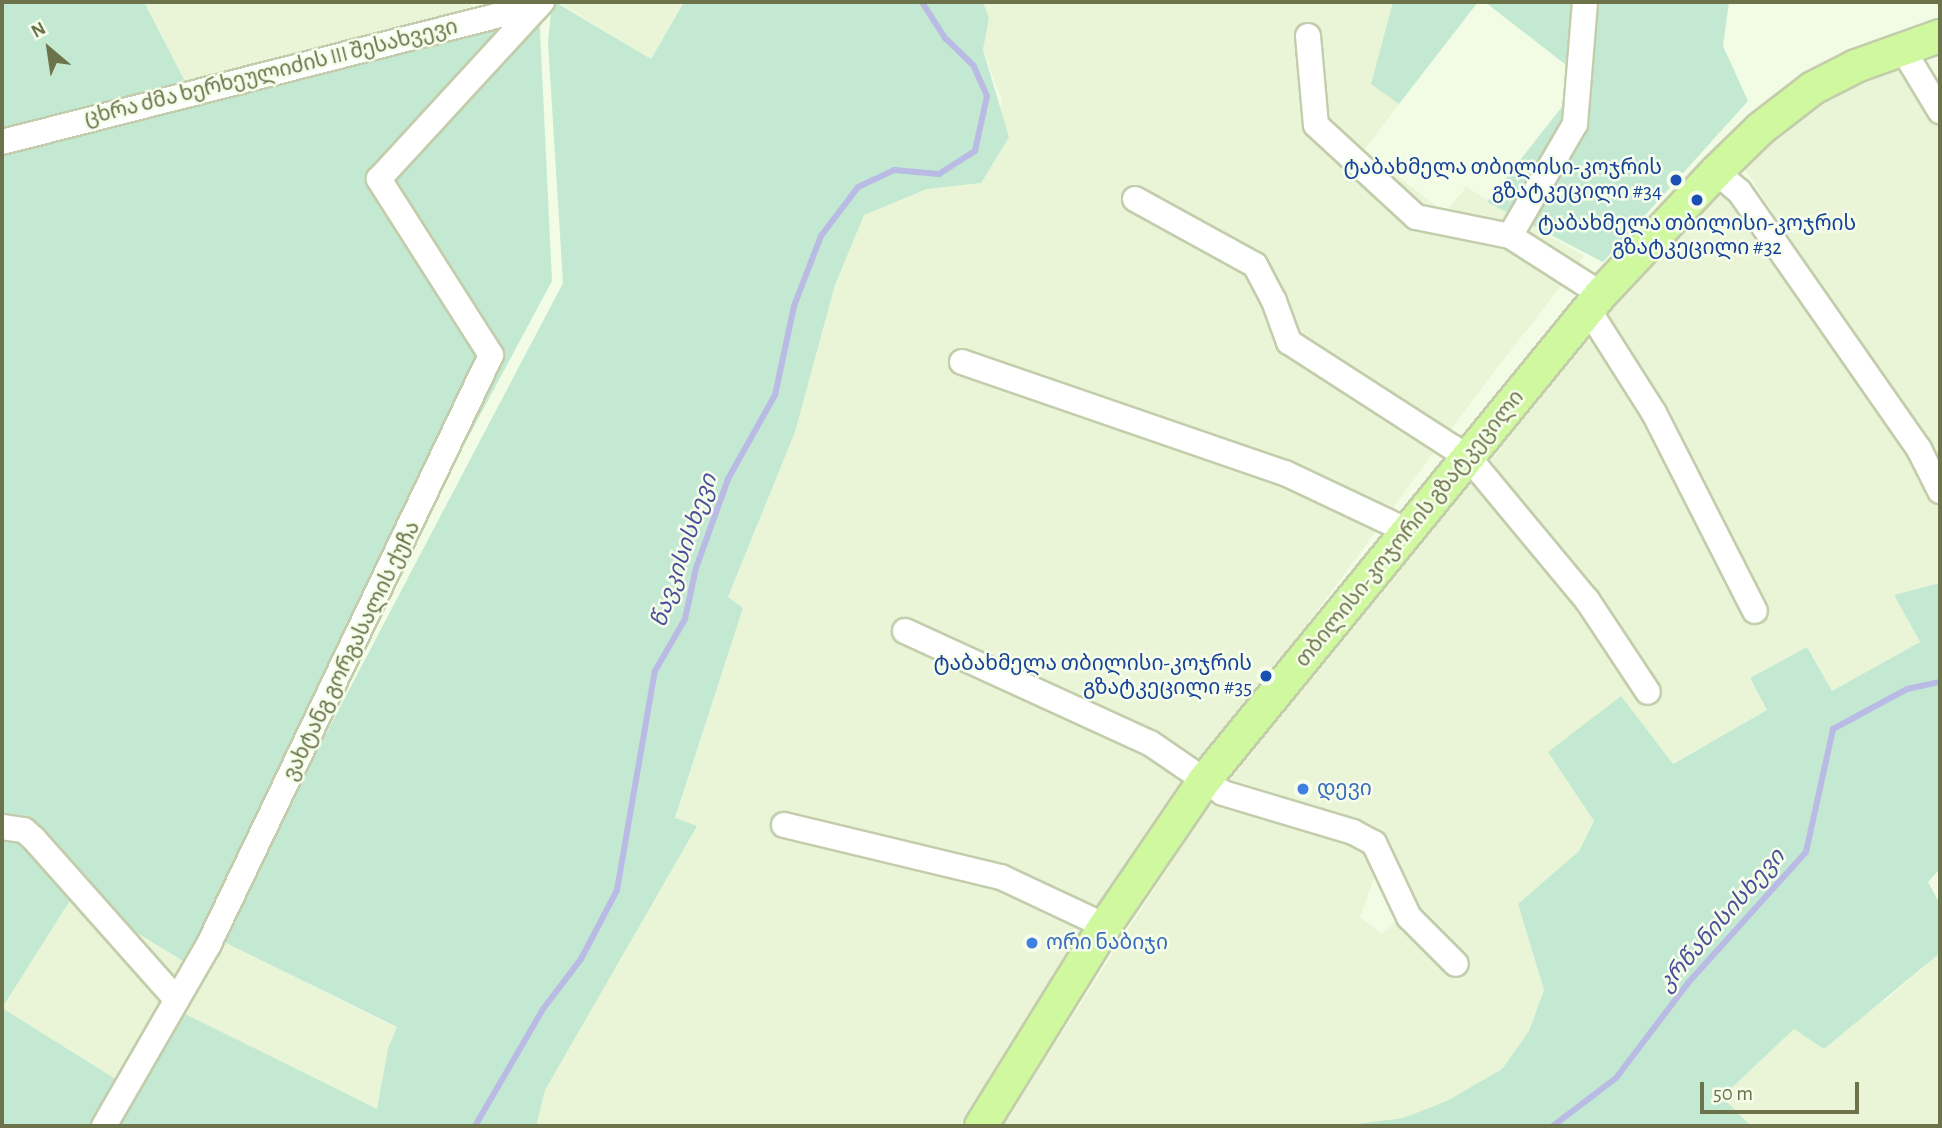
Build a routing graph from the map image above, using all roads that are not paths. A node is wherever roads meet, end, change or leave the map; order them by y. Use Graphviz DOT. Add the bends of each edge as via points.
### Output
graph roads {
  1 [pos="1585,2"];
  2 [pos="541,3"];
  3 [pos="1308,36"];
  4 [pos="1940,36"];
  5 [pos="1902,48"];
  6 [pos="1940,111"];
  7 [pos="2,142"];
  8 [pos="1716,172"];
  9 [pos="1135,199"];
  10 [pos="1510,236"];
  11 [pos="1595,302"];
  12 [pos="962,362"];
  13 [pos="1469,458"];
  14 [pos="1940,491"];
  15 [pos="1409,532"];
  16 [pos="1755,611"];
  17 [pos="905,631"];
  18 [pos="1648,692"];
  19 [pos="1204,781"];
  20 [pos="784,825"];
  21 [pos="2,827"];
  22 [pos="1105,926"];
  23 [pos="1456,964"];
  24 [pos="177,1000"];
  25 [pos="104,1126"];
  26 [pos="981,1126"];
  1 -- 10 [label="street" via="1575,124"];
  2 -- 7 [label="street, ცხრა ძმა ხერხეულიძის III შესახვევი"];
  2 -- 24 [label="street, ვახტანგ გორგასალის ქუჩა" via="379,179 491,355 220,922"];
  3 -- 10 [label="street" via="1316,125 1416,217"];
  4 -- 5 [label="main road, თბილისი-კოჯორის გზატკეცილი"];
  5 -- 6 [label="street"];
  5 -- 8 [label="main road, თბილისი-კოჯორის გზატკეცილი" via="1813,88 1760,129"];
  8 -- 11 [label="main road, თბილისი-კოჯორის გზატკეცილი"];
  8 -- 14 [label="street" via="1739,191 1919,449"];
  9 -- 13 [label="street" via="1255,265 1275,301 1289,342"];
  10 -- 11 [label="street"];
  11 -- 13 [label="main road, თბილისი-კოჯორის გზატკეცილი"];
  11 -- 16 [label="street"];
  12 -- 15 [label="street" via="1284,473"];
  13 -- 15 [label="main road, თბილისი-კოჯორის გზატკეცილი"];
  13 -- 18 [label="street" via="1587,600"];
  15 -- 19 [label="main road, თბილისი-კოჯორის გზატკეცილი"];
  17 -- 19 [label="street" via="1150,743"];
  19 -- 22 [label="main road, თბილისი-კოჯორის გზატკეცილი"];
  19 -- 23 [label="street" via="1223,793 1353,832 1374,843 1409,918"];
  20 -- 22 [label="street" via="1000,877"];
  21 -- 24 [label="street" via="24,830 34,839"];
  22 -- 26 [label="main road, თბილისი-კოჯორის გზატკეცილი"];
  24 -- 25 [label="street, ვახტანგ გორგასალის ქუჩა"];
}
